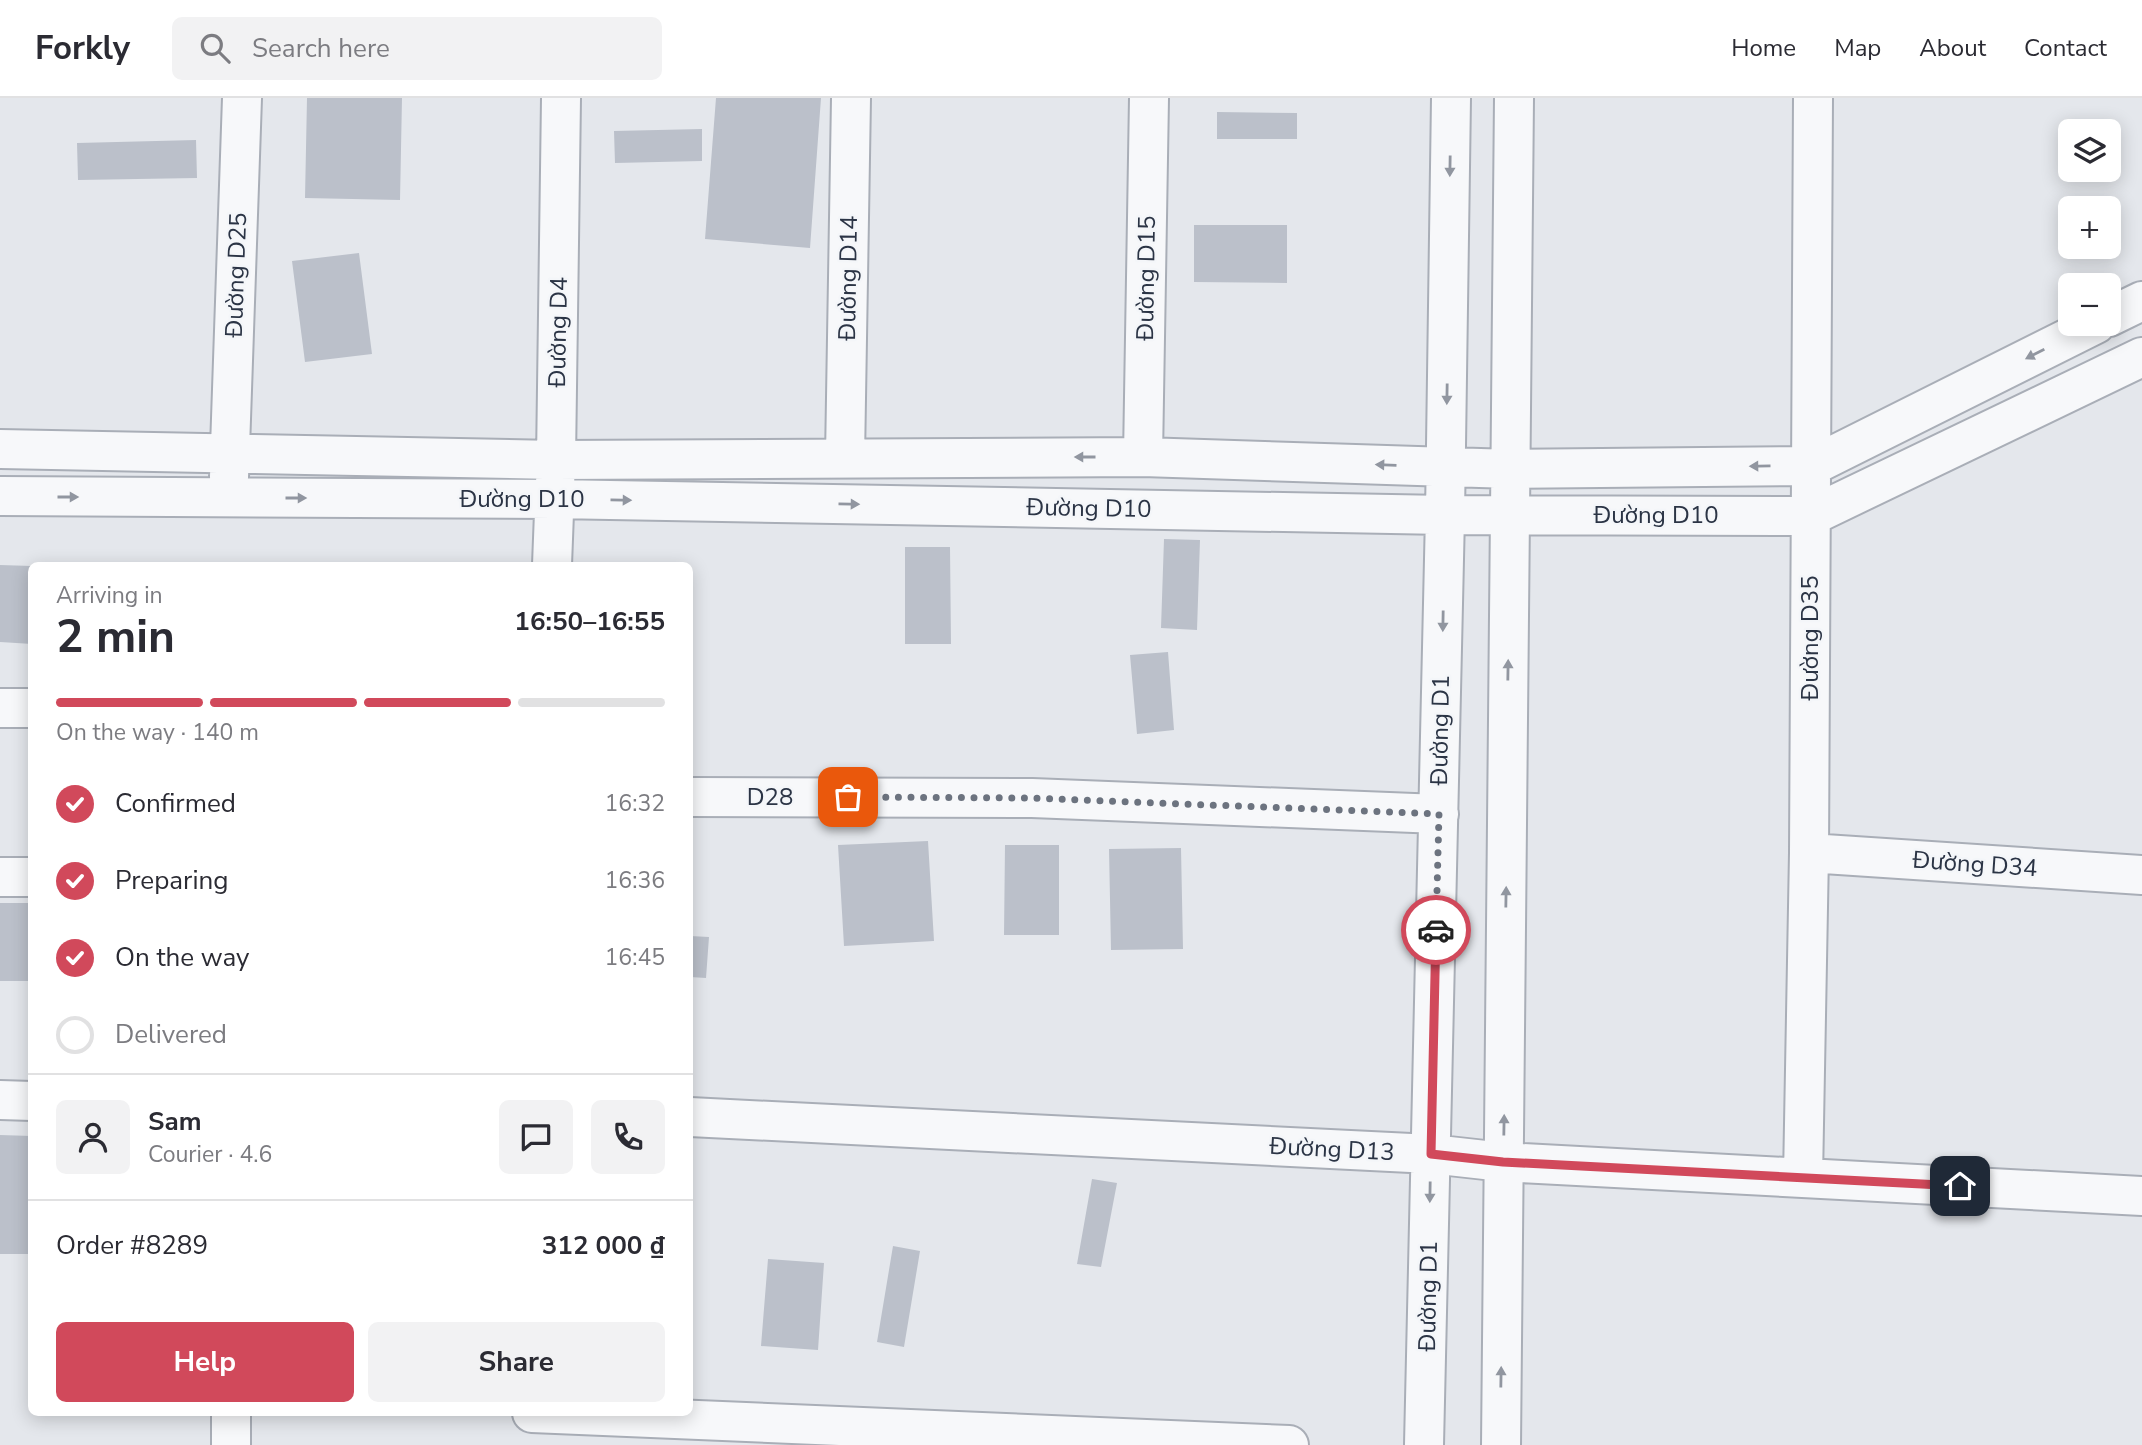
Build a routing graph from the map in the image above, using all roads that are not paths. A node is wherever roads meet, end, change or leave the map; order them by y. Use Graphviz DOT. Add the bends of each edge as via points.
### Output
graph roads {
  1 [pos="243,98"];
  2 [pos="561,98"];
  3 [pos="851,98"];
  4 [pos="1149,98"];
  5 [pos="1451,98"];
  6 [pos="1514,98"];
  7 [pos="1813,98"];
  8 [pos="2142,301"];
  9 [pos="2121,311"];
  10 [pos="2072,336"];
  11 [pos="2142,357"];
  12 [pos="0,449"];
  13 [pos="230,453"];
  14 [pos="1143,457"];
  15 [pos="845,458"];
  16 [pos="556,460"];
  17 [pos="1812,466"];
  18 [pos="1446,467"];
  19 [pos="1511,468"];
  20 [pos="0,496"];
  21 [pos="229,498"];
  22 [pos="554,499"];
  23 [pos="1445,514"];
  24 [pos="1510,515"];
  25 [pos="1811,516"];
  26 [pos="552,562"];
  27 [pos="0,708"];
  28 [pos="28,708"];
  29 [pos="693,797"];
  30 [pos="1439,814"];
  31 [pos="1809,853"];
  32 [pos="2142,875"];
  33 [pos="0,877"];
  34 [pos="28,877"];
  35 [pos="0,1100"];
  36 [pos="28,1101"];
  37 [pos="693,1117"];
  38 [pos="1431,1154"];
  39 [pos="1503,1162"];
  40 [pos="1803,1178"];
  41 [pos="2142,1196"];
  42 [pos="231,1416"];
  43 [pos="532,1416"];
  44 [pos="603,1416"];
  45 [pos="231,1445"];
  46 [pos="532,1445"];
  47 [pos="1289,1445"];
  48 [pos="1424,1445"];
  49 [pos="1501,1445"];
  1 -- 13 [label="street, Đường D25"];
  2 -- 16 [label="street, Đường D4"];
  3 -- 15 [label="street, Đường D14"];
  4 -- 14 [label="street, Đường D15"];
  5 -- 18 [label="street, Đường D1, one-way"];
  6 -- 19 [label="street"];
  7 -- 17 [label="street, Đường D35"];
  8 -- 9 [label="street"];
  10 -- 17 [label="street, Đường D10, one-way"];
  11 -- 25 [label="street, Đường D10"];
  12 -- 13 [label="street, Đường D10"];
  13 -- 16 [label="street, Đường D10"];
  13 -- 21 [label="street, Đường D25"];
  14 -- 15 [label="street, Đường D10, one-way"];
  18 -- 14 [label="street, Đường D10, one-way"];
  15 -- 16 [label="street, Đường D10"];
  16 -- 22 [label="street, Đường D4"];
  17 -- 19 [label="street, Đường D10, one-way"];
  17 -- 25 [label="street, Đường D35"];
  18 -- 19 [label="street, Đường D10"];
  18 -- 23 [label="street, Đường D1"];
  19 -- 24 [label="street"];
  20 -- 21 [label="street, Đường D10, one-way"];
  21 -- 22 [label="street, Đường D10, one-way"];
  22 -- 23 [label="street, Đường D10, one-way"];
  22 -- 26 [label="street, Đường D4"];
  23 -- 24 [label="street, Đường D10"];
  23 -- 30 [label="street, Đường D1, one-way"];
  24 -- 25 [label="street, Đường D10"];
  39 -- 24 [label="street, one-way"];
  25 -- 31 [label="street, Đường D35"];
  27 -- 28 [label="street"];
  29 -- 30 [label="street, D28" via="1032,798"];
  30 -- 38 [label="street, Đường D1"];
  31 -- 32 [label="street, Đường D34"];
  31 -- 40 [label="street, Đường D35"];
  33 -- 34 [label="street"];
  35 -- 36 [label="street"];
  37 -- 38 [label="street, Đường D13"];
  38 -- 39 [label="street, Đường D13"];
  38 -- 48 [label="street, Đường D1, one-way"];
  39 -- 40 [label="street, Đường D13"];
  49 -- 39 [label="street, one-way"];
  40 -- 41 [label="street, Đường D13"];
  42 -- 45 [label="street"];
  43 -- 46 [label="street"];
  44 -- 47 [label="street"];
}
